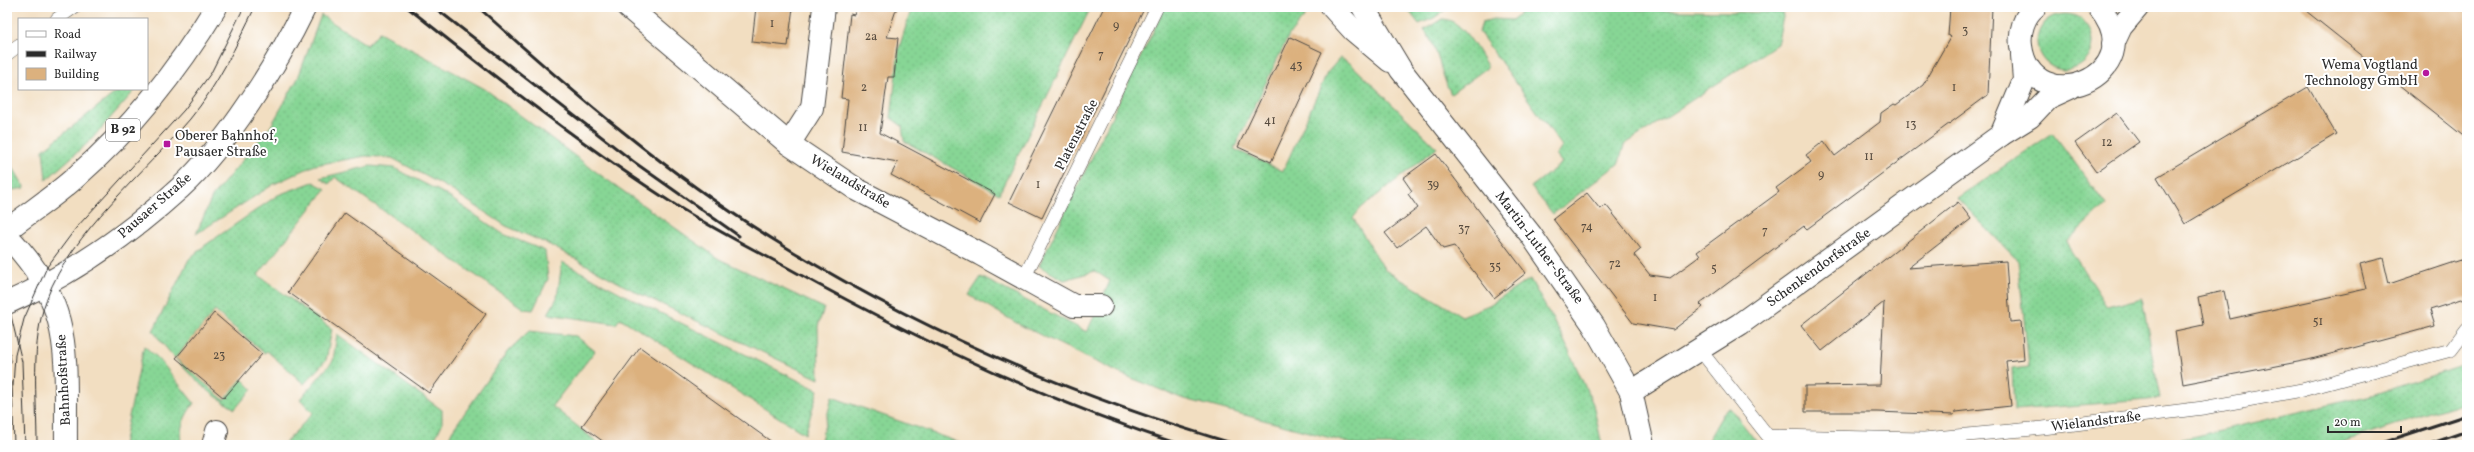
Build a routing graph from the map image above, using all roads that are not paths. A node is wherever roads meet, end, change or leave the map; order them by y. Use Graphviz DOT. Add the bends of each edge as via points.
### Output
graph roads {
  1 [pos="74,7"];
  2 [pos="216,7"];
  3 [pos="305,7"];
  4 [pos="628,7"];
  5 [pos="824,7"];
  6 [pos="1157,7"];
  7 [pos="1332,7"];
  8 [pos="1363,7"];
  9 [pos="2099,7"];
  10 [pos="2138,7"];
  11 [pos="2028,12"];
  12 [pos="58,18"];
  13 [pos="2114,44"];
  14 [pos="18,46"];
  15 [pos="7,54"];
  16 [pos="2022,55"];
  17 [pos="1401,70"];
  18 [pos="2072,87"];
  19 [pos="2001,135"];
  20 [pos="789,144"];
  21 [pos="7,230"];
  22 [pos="7,236"];
  23 [pos="1024,278"];
  24 [pos="46,285"];
  25 [pos="7,303"];
  26 [pos="1101,306"];
  27 [pos="2467,328"];
  28 [pos="1700,350"];
  29 [pos="1631,392"];
  30 [pos="66,445"];
  31 [pos="1643,445"];
  1 -- 12 [label="lane"];
  2 -- 21 [label="street, B 92" via="173,72 137,116 77,176"];
  3 -- 24 [label="street, Pausaer Straße" via="262,82 218,145 181,187 100,252"];
  4 -- 20 [label="street, Wielandstraße"];
  5 -- 20 [label="street" via="812,108"];
  6 -- 23 [label="lane, Platenstraße"];
  7 -- 17 [label="street, Martin-Luther-Straße" via="1353,30"];
  8 -- 17 [label="street, Martin-Luther-Straße"];
  9 -- 13 [label="street" via="2107,17"];
  10 -- 13 [label="street, Schenkendorfstraße" via="2121,27"];
  11 -- 16 [label="street, Schenkendorfstraße" via="2020,38"];
  13 -- 18 [label="street, Schenkendorfstraße" via="2110,59 2100,73 2088,82"];
  14 -- 15 [label="lane"];
  16 -- 18 [label="street, Schenkendorfstraße" via="2030,69 2042,80 2056,86"];
  16 -- 19 [label="street, Schenkendorfstraße" via="2024,80"];
  17 -- 29 [label="street, Martin-Luther-Straße" via="1569,286 1610,351"];
  18 -- 19 [label="street, Schenkendorfstraße" via="2048,98 2030,117"];
  19 -- 28 [label="street, Schenkendorfstraße" via="1869,232"];
  20 -- 23 [label="street, Wielandstraße" via="856,189"];
  22 -- 24 [label="street, Bahnhofstraße" via="32,263"];
  23 -- 26 [label="street, Wielandstraße" via="1074,306"];
  24 -- 25 [label="street, Pausaer Straße"];
  24 -- 30 [label="street, Bahnhofstraße" via="60,318 64,346"];
  27 -- 28 [label="lane, Wielandstraße" via="2451,350 2302,390 2203,408 2043,428 1924,439 1768,436"];
  28 -- 29 [label="street, Schenkendorfstraße"];
  29 -- 31 [label="street, Martin-Luther-Straße"];
}
